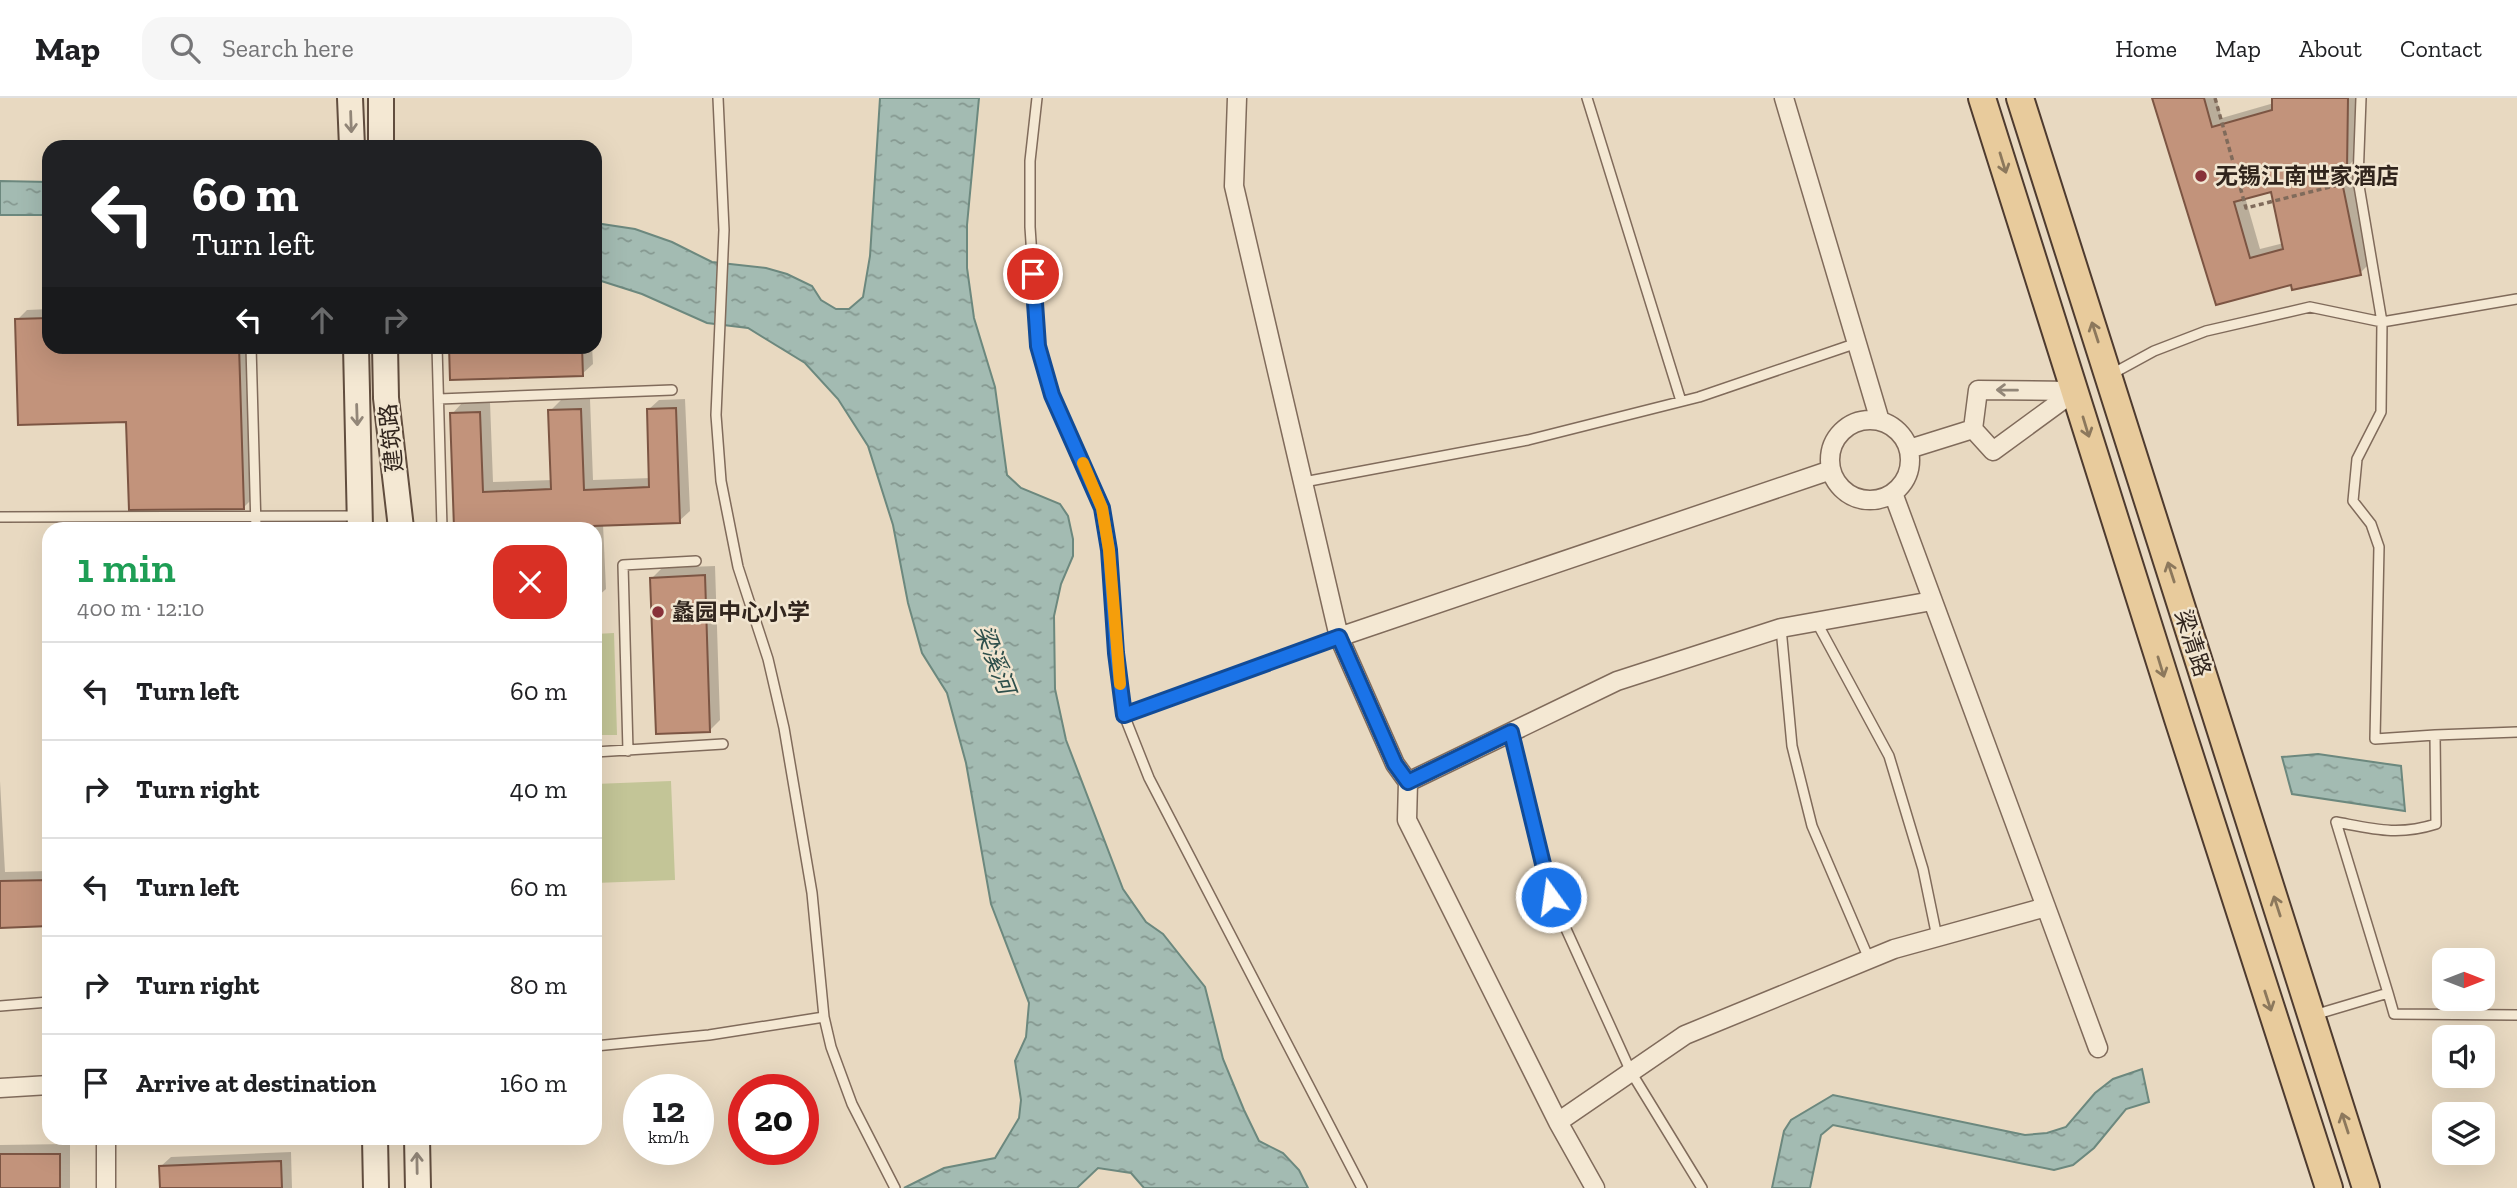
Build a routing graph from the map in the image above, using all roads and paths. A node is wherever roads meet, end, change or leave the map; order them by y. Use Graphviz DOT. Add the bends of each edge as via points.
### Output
graph roads {
  1 [pos="350,98"];
  2 [pos="382,98"];
  3 [pos="718,98"];
  4 [pos="1037,98"];
  5 [pos="1237,98"];
  6 [pos="1587,98"];
  7 [pos="1784,98"];
  8 [pos="1982,98"];
  9 [pos="2020,98"];
  10 [pos="2215,98"];
  11 [pos="2361,98"];
  12 [pos="352,140"];
  13 [pos="382,140"];
  14 [pos="2358,180"];
  15 [pos="2517,299"];
  16 [pos="2382,322"];
  17 [pos="1857,343"];
  18 [pos="251,354"];
  19 [pos="356,354"];
  20 [pos="385,354"];
  21 [pos="437,354"];
  22 [pos="2109,376"];
  23 [pos="672,390"];
  24 [pos="2075,391"];
  25 [pos="439,399"];
  26 [pos="1681,401"];
  27 [pos="1880,421"];
  28 [pos="1973,429"];
  29 [pos="1909,449"];
  30 [pos="1831,470"];
  31 [pos="1304,482"];
  32 [pos="1893,493"];
  33 [pos="0,517"];
  34 [pos="101,517"];
  35 [pos="256,517"];
  36 [pos="101,522"];
  37 [pos="256,522"];
  38 [pos="360,522"];
  39 [pos="400,522"];
  40 [pos="442,522"];
  41 [pos="696,561"];
  42 [pos="1932,601"];
  43 [pos="1816,621"];
  44 [pos="1781,628"];
  45 [pos="1339,637"];
  46 [pos="1124,715"];
  47 [pos="1511,732"];
  48 [pos="2517,732"];
  49 [pos="2435,736"];
  50 [pos="723,744"];
  51 [pos="628,751"];
  52 [pos="602,752"];
  53 [pos="1408,782"];
  54 [pos="2046,907"];
  55 [pos="1937,937"];
  56 [pos="1869,959"];
  57 [pos="2388,993"];
  58 [pos="42,1003"];
  59 [pos="0,1006"];
  60 [pos="2311,1015"];
  61 [pos="2517,1015"];
  62 [pos="824,1017"];
  63 [pos="602,1045"];
  64 [pos="2098,1048"];
  65 [pos="1631,1072"];
  66 [pos="42,1085"];
  67 [pos="0,1088"];
  68 [pos="1558,1122"];
  69 [pos="106,1145"];
  70 [pos="375,1145"];
  71 [pos="416,1145"];
  72 [pos="106,1188"];
  73 [pos="376,1188"];
  74 [pos="418,1188"];
  75 [pos="895,1188"];
  76 [pos="1362,1188"];
  77 [pos="1595,1188"];
  78 [pos="1702,1188"];
  79 [pos="2329,1188"];
  80 [pos="2366,1188"];
  1 -- 12 [label="main road, one-way"];
  2 -- 13 [label="main road"];
  3 -- 62 [label="lane" via="724,230 716,415 721,481 738,568 768,659 784,728 812,893"];
  4 -- 46 [label="lane" via="1030,161 1030,227 1038,346 1052,395 1102,508"];
  5 -- 31 [label="street" via="1234,186"];
  6 -- 26 [label="lane"];
  7 -- 17 [label="street"];
  8 -- 24 [label="main road, 梁清路, one-way"];
  22 -- 9 [label="main road, 梁清路, one-way"];
  10 -- 14 [label="path" via="2246,208"];
  11 -- 14 [label="lane"];
  14 -- 16 [label="lane"];
  15 -- 16 [label="lane"];
  16 -- 22 [label="lane" via="2310,307 2206,331 2154,351"];
  16 -- 49 [label="lane" via="2381,412 2357,459 2353,500 2371,524 2379,547 2375,739"];
  17 -- 26 [label="lane"];
  17 -- 27 [label="street"];
  18 -- 35 [label="lane"];
  19 -- 38 [label="main road, 建筑路, one-way"];
  20 -- 39 [label="main road, 建筑路"];
  21 -- 25 [label="lane"];
  22 -- 24 [label="main road"];
  60 -- 22 [label="main road, 梁清路, one-way"];
  23 -- 25 [label="lane"];
  24 -- 28 [label="street" via="1993,451"];
  24 -- 28 [label="street, one-way" via="1978,390"];
  24 -- 79 [label="main road, 梁清路, one-way"];
  25 -- 40 [label="lane"];
  26 -- 31 [label="lane" via="1528,440"];
  27 -- 29 [label="street" via="1903,436"];
  27 -- 30 [label="street" via="1866,419 1842,431 1830,456"];
  28 -- 29 [label="street"];
  29 -- 32 [label="street" via="1908,474"];
  30 -- 32 [label="street" via="1837,483 1857,498 1869,500"];
  30 -- 45 [label="street"];
  31 -- 45 [label="street"];
  32 -- 42 [label="street"];
  33 -- 34 [label="lane"];
  34 -- 35 [label="lane"];
  34 -- 36 [label="lane"];
  35 -- 37 [label="lane"];
  35 -- 38 [label="lane"];
  41 -- 51 [label="lane" via="623,565"];
  42 -- 43 [label="street"];
  42 -- 54 [label="street"];
  43 -- 44 [label="street"];
  43 -- 55 [label="lane" via="1889,756 1923,869"];
  44 -- 47 [label="street" via="1617,681"];
  44 -- 56 [label="lane" via="1792,746 1812,826"];
  45 -- 46 [label="lane"];
  45 -- 53 [label="street" via="1395,764"];
  46 -- 76 [label="lane" via="1149,778"];
  47 -- 53 [label="street"];
  47 -- 65 [label="lane" via="1551,897"];
  48 -- 49 [label="lane"];
  49 -- 57 [label="lane" via="2436,824 2413,831 2379,831 2336,822"];
  50 -- 51 [label="lane"];
  51 -- 52 [label="lane"];
  53 -- 68 [label="street" via="1407,820"];
  54 -- 55 [label="street"];
  54 -- 64 [label="street"];
  55 -- 56 [label="street"];
  56 -- 65 [label="street" via="1685,1035"];
  57 -- 60 [label="lane"];
  57 -- 61 [label="lane" via="2394,1014"];
  58 -- 59 [label="lane"];
  80 -- 60 [label="main road, 梁清路, one-way"];
  62 -- 63 [label="lane"];
  62 -- 75 [label="lane" via="852,1104"];
  65 -- 68 [label="street"];
  65 -- 78 [label="lane"];
  66 -- 67 [label="street"];
  68 -- 77 [label="street"];
  69 -- 72 [label="street"];
  70 -- 73 [label="main road"];
  74 -- 71 [label="main road, one-way"];
}
